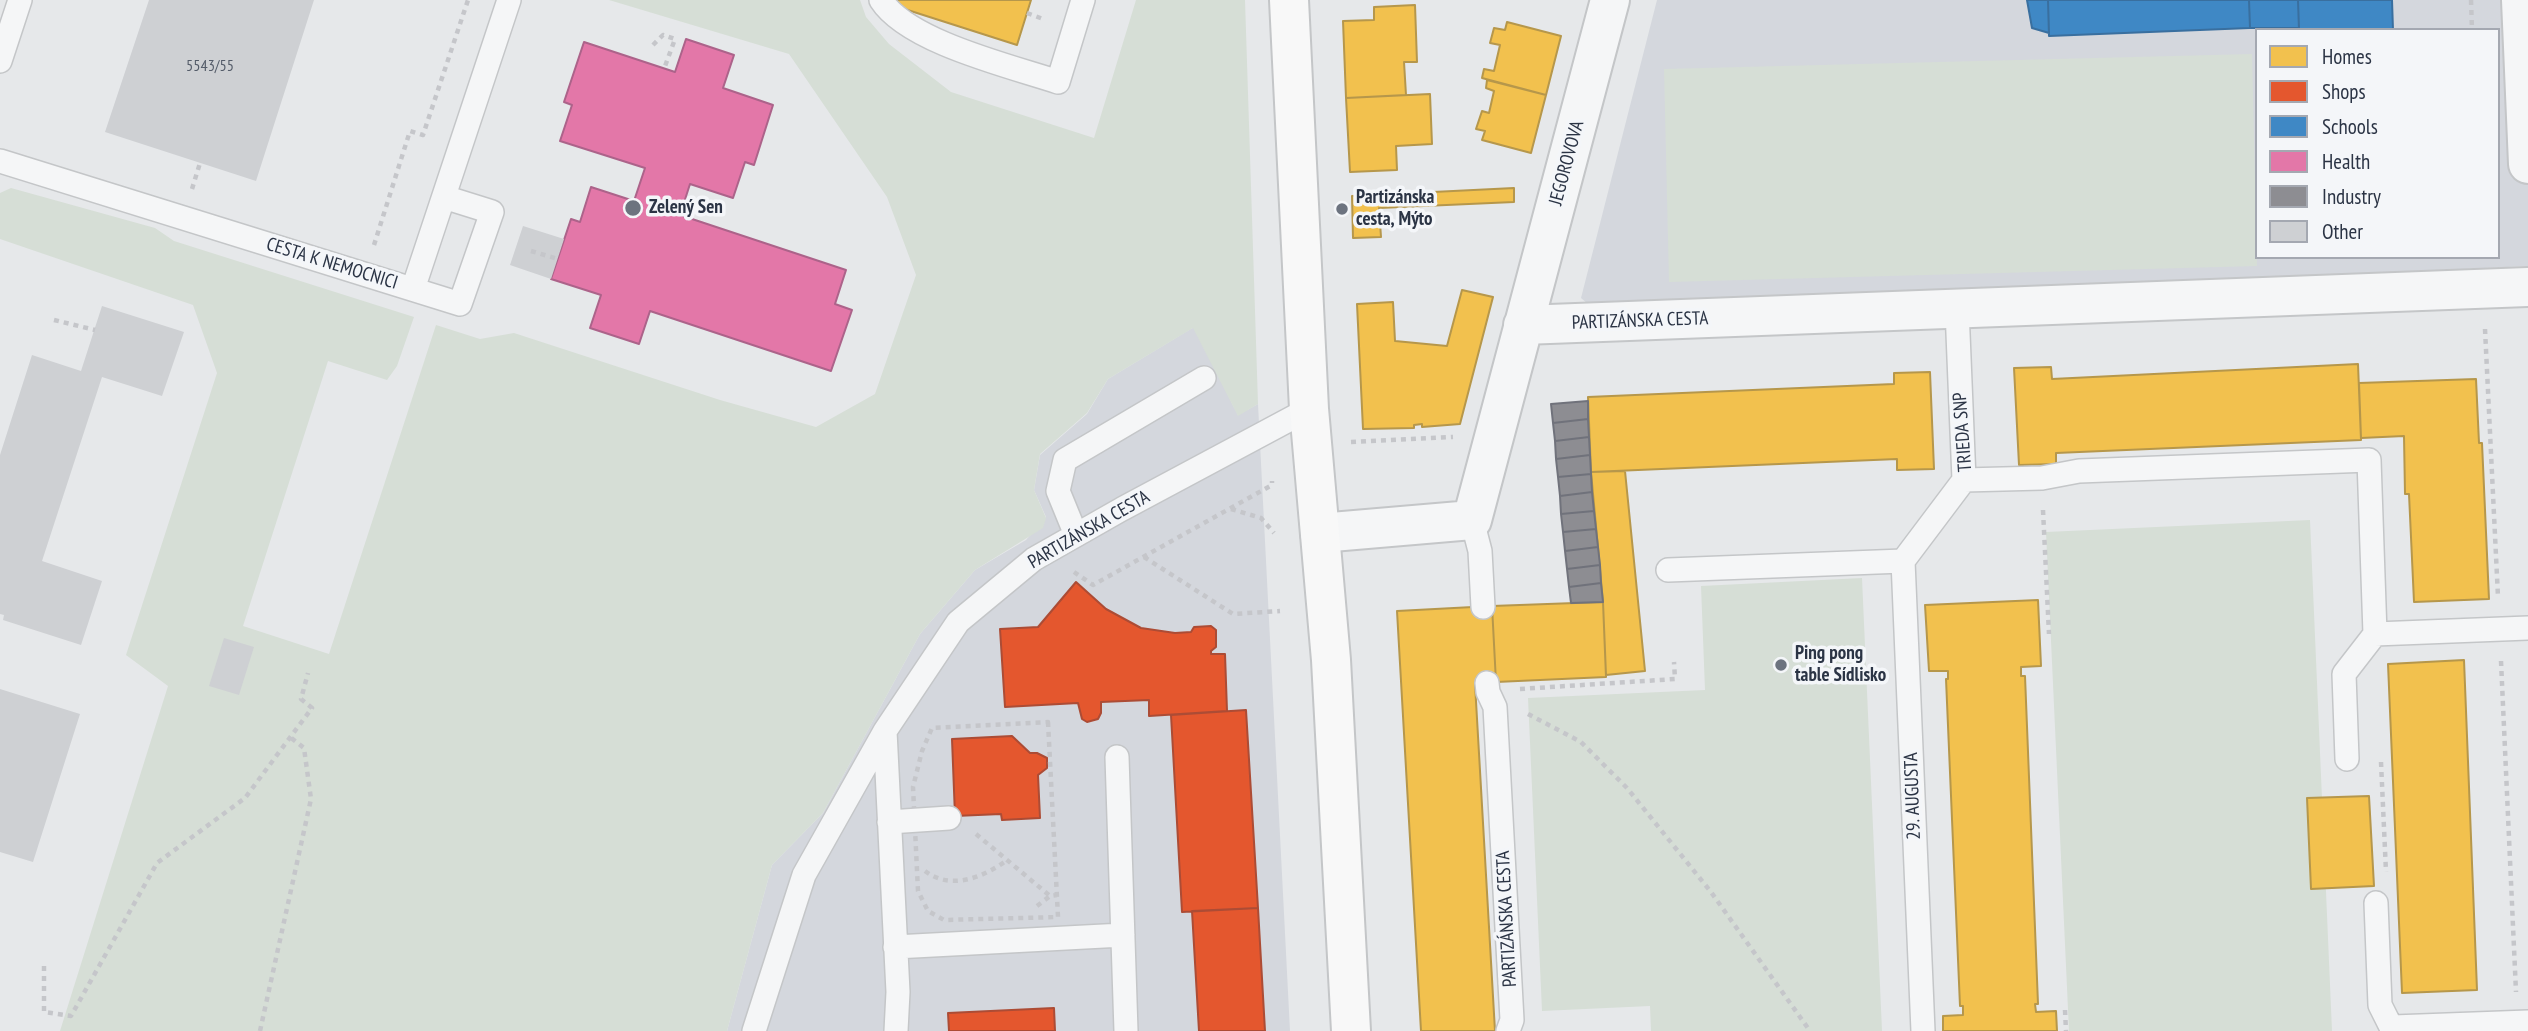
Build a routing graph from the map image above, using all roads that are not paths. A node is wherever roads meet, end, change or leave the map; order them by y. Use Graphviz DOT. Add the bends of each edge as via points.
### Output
graph roads {
  1 [pos="20,0"];
  2 [pos="509,0"];
  3 [pos="881,0"];
  4 [pos="1083,0"];
  5 [pos="1289,0"];
  6 [pos="1610,0"];
  7 [pos="2523,8"];
  8 [pos="0,61"];
  9 [pos="0,161"];
  10 [pos="2528,164"];
  11 [pos="444,197"];
  12 [pos="2528,287"];
  13 [pos="413,289"];
  14 [pos="1957,309"];
  15 [pos="1523,325"];
  16 [pos="1204,378"];
  17 [pos="1309,409"];
  18 [pos="1964,480"];
  19 [pos="1472,520"];
  20 [pos="1320,533"];
  21 [pos="1076,535"];
  22 [pos="1903,561"];
  23 [pos="1668,570"];
  24 [pos="1483,607"];
  25 [pos="2528,628"];
  26 [pos="2375,634"];
  27 [pos="1487,687"];
  28 [pos="884,731"];
  29 [pos="1117,757"];
  30 [pos="2347,759"];
  31 [pos="948,818"];
  32 [pos="889,822"];
  33 [pos="2381,893"];
  34 [pos="1123,935"];
  35 [pos="895,947"];
  36 [pos="2528,1022"];
  37 [pos="2393,1029"];
  38 [pos="754,1031"];
  39 [pos="896,1031"];
  40 [pos="1126,1031"];
  41 [pos="1351,1031"];
  42 [pos="1508,1031"];
  43 [pos="1923,1031"];
  1 -- 8 [label="lane"];
  2 -- 11 [label="lane, CESTA K NEMOCNICI"];
  3 -- 4 [label="lane" via="909,27 1058,82"];
  5 -- 17 [label="street"];
  6 -- 15 [label="street, JEGOROVOVA"];
  7 -- 10 [label="street"];
  9 -- 13 [label="lane, CESTA K NEMOCNICI"];
  11 -- 13 [label="lane, CESTA K NEMOCNICI"];
  11 -- 13 [label="lane" via="492,212 460,304"];
  12 -- 14 [label="street"];
  14 -- 15 [label="street, PARTIZÁNSKA CESTA"];
  14 -- 18 [label="lane, TRIEDA SNP"];
  15 -- 19 [label="street"];
  16 -- 21 [label="lane" via="1065,460 1058,491"];
  17 -- 20 [label="street"];
  17 -- 21 [label="lane, PARTIZÁNSKA CESTA"];
  18 -- 22 [label="lane"];
  18 -- 26 [label="lane, TRIEDA SNP" via="2369,460"];
  19 -- 20 [label="street"];
  19 -- 24 [label="lane" via="1480,551"];
  20 -- 41 [label="street"];
  21 -- 28 [label="lane, PARTIZÁNSKA CESTA" via="1034,559 958,622"];
  22 -- 23 [label="lane"];
  22 -- 43 [label="lane, 29. AUGUSTA"];
  25 -- 26 [label="lane"];
  26 -- 30 [label="lane" via="2344,674"];
  27 -- 42 [label="lane, PARTIZÁNSKA CESTA" via="1495,706 1513,1020"];
  28 -- 32 [label="lane"];
  28 -- 38 [label="lane, PARTIZÁNSKA CESTA" via="804,875"];
  29 -- 34 [label="lane"];
  31 -- 32 [label="lane"];
  32 -- 35 [label="lane"];
  33 -- 37 [label="lane" via="2380,1004"];
  34 -- 35 [label="lane"];
  34 -- 40 [label="lane"];
  35 -- 39 [label="lane"];
  36 -- 37 [label="lane"];
}
